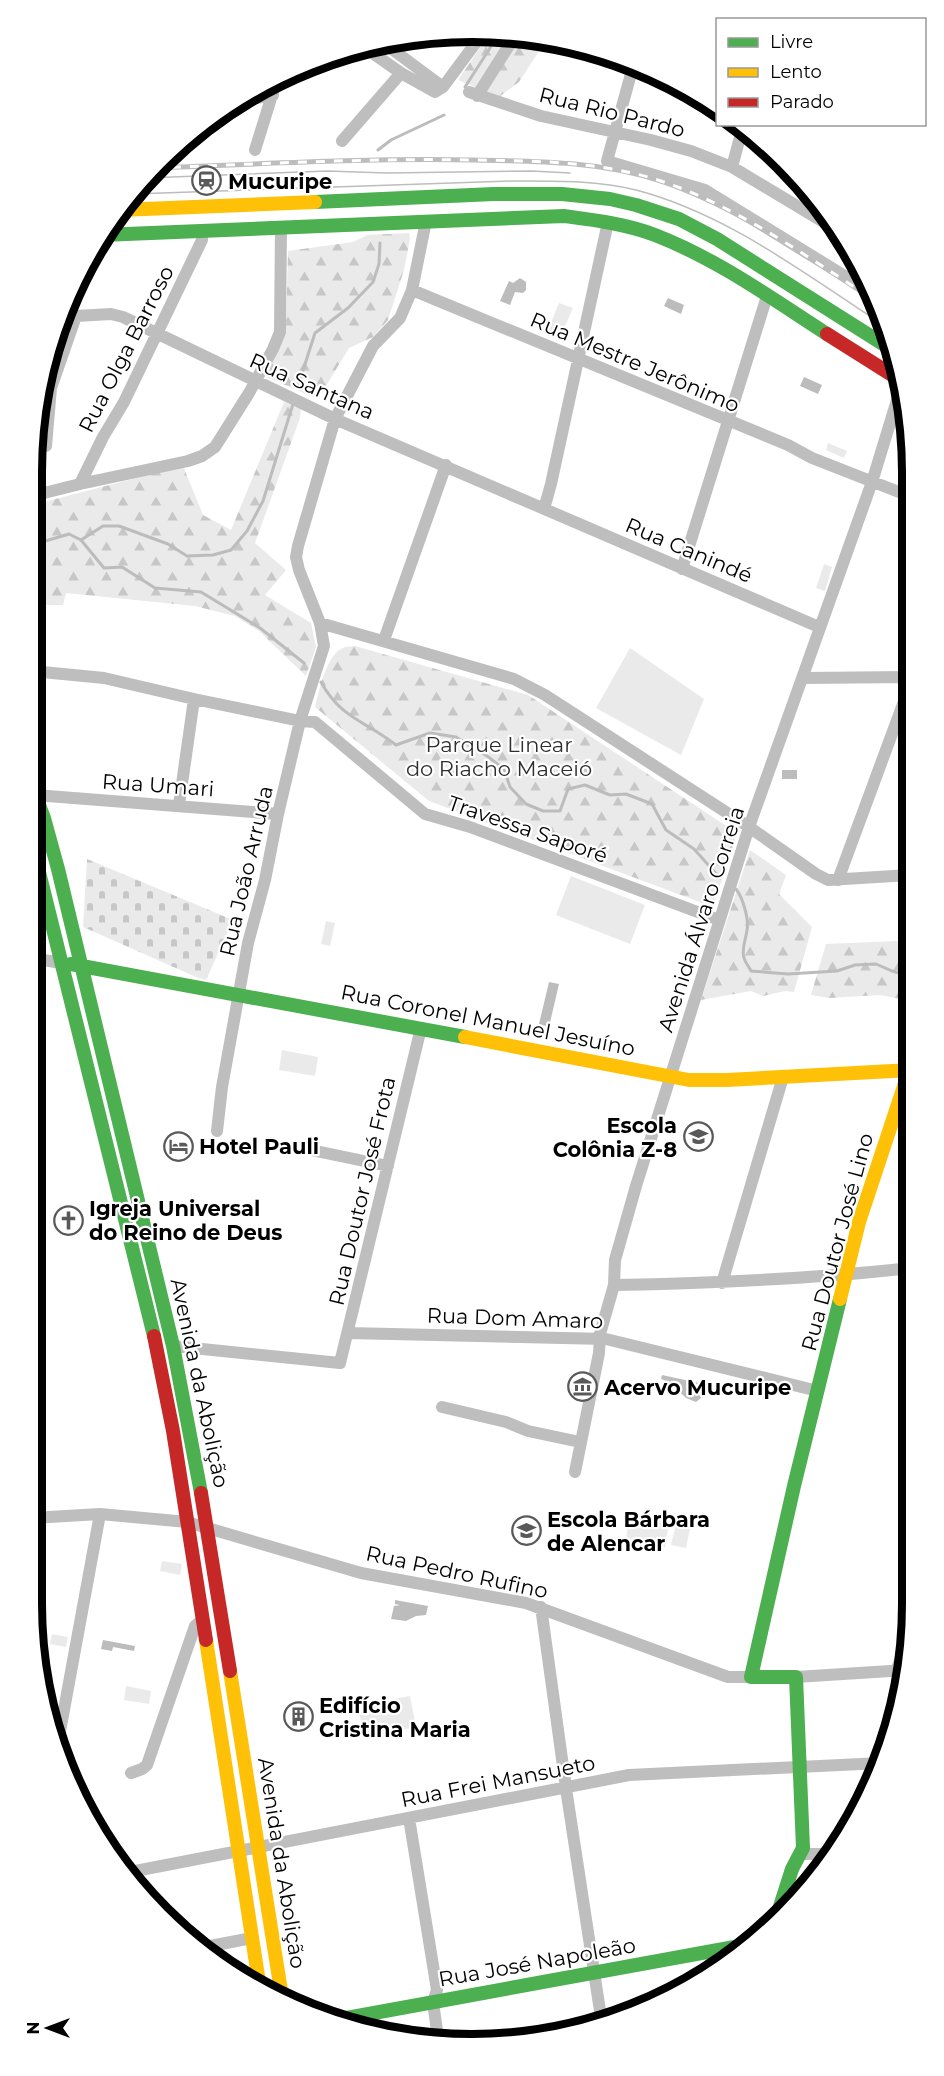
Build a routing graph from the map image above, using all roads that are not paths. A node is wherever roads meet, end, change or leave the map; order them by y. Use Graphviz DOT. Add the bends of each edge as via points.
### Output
graph roads {
  1 [pos="477,42"];
  2 [pos="509,44"];
  3 [pos="393,49"];
  4 [pos="374,54"];
  5 [pos="401,73"];
  6 [pos="631,73"];
  7 [pos="449,84"];
  8 [pos="274,90"];
  9 [pos="273,95"];
  10 [pos="262,97"];
  11 [pos="614,132"];
  12 [pos="740,136"];
  13 [pos="342,141"];
  14 [pos="255,150"];
  15 [pos="732,167"];
  16 [pos="478,194"];
  17 [pos="131,209"];
  18 [pos="478,218"];
  19 [pos="820,220"];
  20 [pos="426,221"];
  21 [pos="608,222"];
  22 [pos="281,227"];
  23 [pos="202,230"];
  24 [pos="113,234"];
  25 [pos="859,285"];
  26 [pos="412,290"];
  27 [pos="767,296"];
  28 [pos="72,314"];
  29 [pos="76,316"];
  30 [pos="157,333"];
  31 [pos="63,339"];
  32 [pos="882,344"];
  33 [pos="578,359"];
  34 [pos="890,374"];
  35 [pos="52,379"];
  36 [pos="255,382"];
  37 [pos="896,403"];
  38 [pos="335,419"];
  39 [pos="728,422"];
  40 [pos="46,446"];
  41 [pos="446,465"];
  42 [pos="872,482"];
  43 [pos="80,484"];
  44 [pos="902,493"];
  45 [pos="42,494"];
  46 [pos="544,509"];
  47 [pos="682,569"];
  48 [pos="320,623"];
  49 [pos="819,627"];
  50 [pos="384,640"];
  51 [pos="42,672"];
  52 [pos="902,677"];
  53 [pos="802,678"];
  54 [pos="194,699"];
  55 [pos="902,707"];
  56 [pos="300,721"];
  57 [pos="42,792"];
  58 [pos="179,805"];
  59 [pos="42,813"];
  60 [pos="278,814"];
  61 [pos="749,827"];
  62 [pos="902,875"];
  63 [pos="838,879"];
  64 [pos="42,885"];
  65 [pos="719,920"];
  66 [pos="42,960"];
  67 [pos="61,963"];
  68 [pos="80,966"];
  69 [pos="238,994"];
  70 [pos="422,1028"];
  71 [pos="902,1069"];
  72 [pos="671,1077"];
  73 [pos="783,1077"];
  74 [pos="902,1093"];
  75 [pos="119,1129"];
  76 [pos="217,1131"];
  77 [pos="103,1132"];
  78 [pos="311,1150"];
  79 [pos="388,1166"];
  80 [pos="902,1269"];
  81 [pos="846,1275"];
  82 [pos="722,1283"];
  83 [pos="614,1285"];
  84 [pos="348,1333"];
  85 [pos="600,1339"];
  86 [pos="155,1340"];
  87 [pos="173,1346"];
  88 [pos="818,1391"];
  89 [pos="442,1407"];
  90 [pos="580,1442"];
  91 [pos="574,1472"];
  92 [pos="100,1515"];
  93 [pos="42,1518"];
  94 [pos="187,1522"];
  95 [pos="207,1527"];
  96 [pos="541,1607"];
  97 [pos="204,1618"];
  98 [pos="896,1671"];
  99 [pos="751,1677"];
  100 [pos="796,1677"];
  101 [pos="61,1729"];
  102 [pos="871,1764"];
  103 [pos="800,1767"];
  104 [pos="131,1773"];
  105 [pos="566,1786"];
  106 [pos="409,1818"];
  107 [pos="259,1846"];
  108 [pos="240,1851"];
  109 [pos="801,1854"];
  110 [pos="822,1854"];
  111 [pos="135,1871"];
  112 [pos="781,1902"];
  113 [pos="252,1938"];
  114 [pos="211,1946"];
  115 [pos="730,1948"];
  116 [pos="594,1972"];
  117 [pos="258,1977"];
  118 [pos="281,1989"];
  119 [pos="433,2002"];
  120 [pos="601,2014"];
  121 [pos="353,2017"];
  122 [pos="437,2032"];
  1 -- 7 [label="street"];
  2 -- 11 [label="street, Rua Rio Pardo" via="473,94 541,116"];
  3 -- 7 [label="street"];
  4 -- 5 [label="street"];
  5 -- 7 [label="street" via="431,91"];
  5 -- 13 [label="street"];
  6 -- 11 [label="street"];
  8 -- 9 [label="street"];
  9 -- 10 [label="street"];
  9 -- 14 [label="street"];
  11 -- 15 [label="street, Rua Rio Pardo" via="691,151"];
  11 -- 25 [label="street" via="607,160 705,190"];
  12 -- 15 [label="street"];
  15 -- 19 [label="street, Rua Rio Pardo"];
  16 -- 17 [label="main road"];
  16 -- 18 [label="main road"];
  16 -- 32 [label="main road" via="562,194 610,199 679,219"];
  18 -- 20 [label="main road"];
  18 -- 21 [label="main road" via="564,216"];
  20 -- 22 [label="main road"];
  20 -- 26 [label="street"];
  21 -- 27 [label="main road" via="653,234 707,258"];
  21 -- 33 [label="street"];
  22 -- 23 [label="main road"];
  22 -- 36 [label="street" via="280,332"];
  23 -- 24 [label="main road"];
  23 -- 30 [label="street, Rua Olga Barroso" via="202,240"];
  26 -- 33 [label="street, Rua Mestre Jerônimo"];
  26 -- 38 [label="street, Rua João Arruda" via="400,318 373,346"];
  27 -- 34 [label="main road"];
  27 -- 39 [label="street"];
  28 -- 29 [label="street, Rua Santana"];
  29 -- 30 [label="street, Rua Santana" via="111,314"];
  29 -- 31 [label="street"];
  30 -- 36 [label="street, Rua Santana"];
  30 -- 43 [label="street, Rua Olga Barroso"];
  33 -- 39 [label="street, Rua Mestre Jerônimo"];
  33 -- 46 [label="street"];
  35 -- 40 [label="street"];
  36 -- 38 [label="street, Rua Santana"];
  36 -- 43 [label="street" via="233,421 214,447 202,456"];
  37 -- 42 [label="street, Avenida Álvaro Correia"];
  38 -- 41 [label="street, Rua Santana"];
  38 -- 48 [label="street, Rua João Arruda" via="296,557"];
  39 -- 42 [label="street, Rua Mestre Jerônimo"];
  39 -- 47 [label="street"];
  41 -- 46 [label="street, Rua Santana"];
  41 -- 50 [label="street"];
  42 -- 44 [label="street, Rua Mestre Jerônimo"];
  42 -- 49 [label="street, Avenida Álvaro Correia"];
  43 -- 45 [label="street"];
  46 -- 47 [label="street, Rua Canindé"];
  47 -- 49 [label="street, Rua Canindé"];
  48 -- 50 [label="street"];
  48 -- 56 [label="street, Rua João Arruda" via="324,646"];
  49 -- 53 [label="street, Avenida Álvaro Correia"];
  50 -- 61 [label="street" via="514,679"];
  51 -- 54 [label="street, Travessa Saporé" via="104,678"];
  52 -- 53 [label="street"];
  53 -- 61 [label="street, Avenida Álvaro Correia"];
  54 -- 56 [label="street, Travessa Saporé"];
  54 -- 58 [label="street"];
  55 -- 63 [label="street"];
  56 -- 60 [label="street, Rua João Arruda"];
  56 -- 65 [label="street, Travessa Saporé" via="315,722 425,814 470,827"];
  57 -- 58 [label="street, Rua Umari"];
  58 -- 60 [label="street, Rua Umari"];
  59 -- 68 [label="main road, Avenida da Abolição"];
  60 -- 69 [label="street, Rua João Arruda"];
  61 -- 63 [label="street" via="816,874 828,880"];
  61 -- 65 [label="street, Avenida Álvaro Correia"];
  62 -- 63 [label="street"];
  64 -- 67 [label="main road, Avenida da Abolição"];
  65 -- 72 [label="street, Avenida Álvaro Correia"];
  66 -- 67 [label="street"];
  67 -- 68 [label="main road, Rua Coronel Manuel Jesuíno"];
  67 -- 77 [label="main road, Avenida da Abolição"];
  68 -- 69 [label="main road, Rua Coronel Manuel Jesuíno"];
  68 -- 75 [label="main road, Avenida da Abolição"];
  69 -- 70 [label="main road, Rua Coronel Manuel Jesuíno"];
  69 -- 76 [label="street, Rua João Arruda"];
  70 -- 72 [label="main road, Rua Coronel Manuel Jesuíno"];
  70 -- 79 [label="street, Rua Doutor José Frota"];
  71 -- 73 [label="main road, Rua Coronel Manuel Jesuíno"];
  72 -- 73 [label="main road, Rua Coronel Manuel Jesuíno"];
  72 -- 83 [label="street, Avenida Álvaro Correia" via="615,1260"];
  73 -- 82 [label="street"];
  74 -- 81 [label="main road, Rua Doutor José Lino"];
  75 -- 77 [label="main road"];
  75 -- 87 [label="main road, Avenida da Abolição"];
  77 -- 86 [label="main road, Avenida da Abolição"];
  78 -- 79 [label="street"];
  79 -- 84 [label="street, Rua Doutor José Frota"];
  80 -- 81 [label="street"];
  81 -- 82 [label="street"];
  81 -- 88 [label="main road, Rua Doutor José Lino"];
  82 -- 83 [label="street"];
  83 -- 85 [label="street, Avenida Álvaro Correia"];
  84 -- 85 [label="street, Rua Dom Amaro"];
  84 -- 87 [label="street, Rua Doutor José Frota" via="340,1363"];
  85 -- 88 [label="street, Rua Dom Amaro"];
  85 -- 90 [label="street, Avenida Álvaro Correia"];
  86 -- 87 [label="main road"];
  86 -- 94 [label="main road, Avenida da Abolição"];
  87 -- 95 [label="main road, Avenida da Abolição"];
  88 -- 99 [label="main road, Rua Doutor José Lino"];
  89 -- 90 [label="street"];
  90 -- 91 [label="street, Avenida Álvaro Correia"];
  92 -- 93 [label="street, Rua Pedro Rufino"];
  92 -- 94 [label="street, Rua Pedro Rufino"];
  92 -- 101 [label="street"];
  94 -- 95 [label="street, Rua Pedro Rufino"];
  94 -- 97 [label="main road, Avenida da Abolição"];
  95 -- 96 [label="street, Rua Pedro Rufino" via="361,1573"];
  95 -- 107 [label="main road, Avenida da Abolição"];
  96 -- 99 [label="street, Rua Pedro Rufino" via="728,1677"];
  96 -- 105 [label="street"];
  97 -- 104 [label="street" via="195,1626 147,1765"];
  97 -- 108 [label="main road, Avenida da Abolição"];
  98 -- 100 [label="street"];
  99 -- 100 [label="main road"];
  100 -- 103 [label="main road"];
  102 -- 103 [label="street, Rua Frei Mansueto"];
  103 -- 105 [label="street, Rua Frei Mansueto" via="629,1775"];
  103 -- 109 [label="main road"];
  105 -- 106 [label="street, Rua Frei Mansueto"];
  105 -- 116 [label="street"];
  106 -- 107 [label="street, Rua Frei Mansueto"];
  106 -- 119 [label="street" via="436,1990"];
  107 -- 108 [label="street, Rua Frei Mansueto"];
  107 -- 118 [label="main road, Avenida da Abolição"];
  108 -- 111 [label="street, Rua Frei Mansueto"];
  108 -- 113 [label="main road, Avenida da Abolição"];
  109 -- 110 [label="street"];
  109 -- 112 [label="main road"];
  113 -- 114 [label="street"];
  113 -- 117 [label="main road, Avenida da Abolição"];
  115 -- 116 [label="main road, Rua José Napoleão"];
  116 -- 119 [label="main road, Rua José Napoleão"];
  116 -- 120 [label="street"];
  119 -- 121 [label="main road, Rua José Napoleão"];
  119 -- 122 [label="street"];
}
